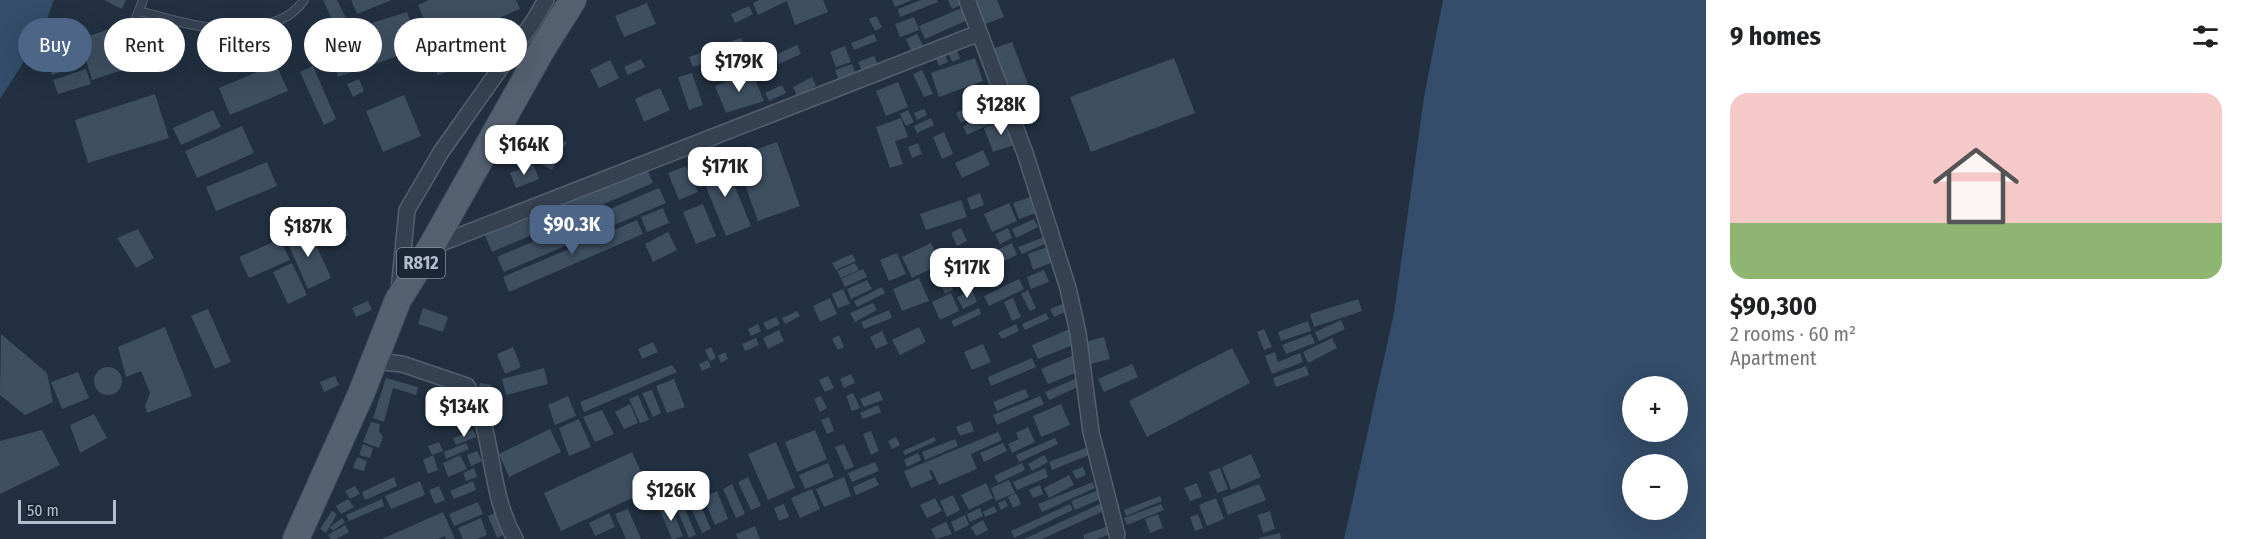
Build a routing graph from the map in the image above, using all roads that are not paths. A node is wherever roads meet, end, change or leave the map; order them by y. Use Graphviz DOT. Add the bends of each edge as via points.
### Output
graph roads {
  1 [pos="143,0"];
  2 [pos="304,0"];
  3 [pos="546,0"];
  4 [pos="573,0"];
  5 [pos="967,0"];
  6 [pos="139,11"];
  7 [pos="136,18"];
  8 [pos="979,33"];
  9 [pos="431,247"];
  10 [pos="398,300"];
  11 [pos="375,360"];
  12 [pos="1117,535"];
  13 [pos="296,539"];
  14 [pos="515,539"];
  1 -- 6 [label="lane"];
  2 -- 6 [label="lane" via="297,11 271,24 236,30 206,28"];
  3 -- 10 [label="street" via="441,152 407,210"];
  4 -- 9 [label="main road, R812"];
  5 -- 8 [label="street"];
  6 -- 7 [label="lane"];
  8 -- 9 [label="street"];
  8 -- 12 [label="street" via="1025,153 1068,288 1078,333 1090,432"];
  9 -- 10 [label="main road, R812"];
  10 -- 11 [label="main road, R812"];
  11 -- 13 [label="main road, R812"];
  11 -- 14 [label="street" via="402,364 467,386 480,412 494,483"];
}
